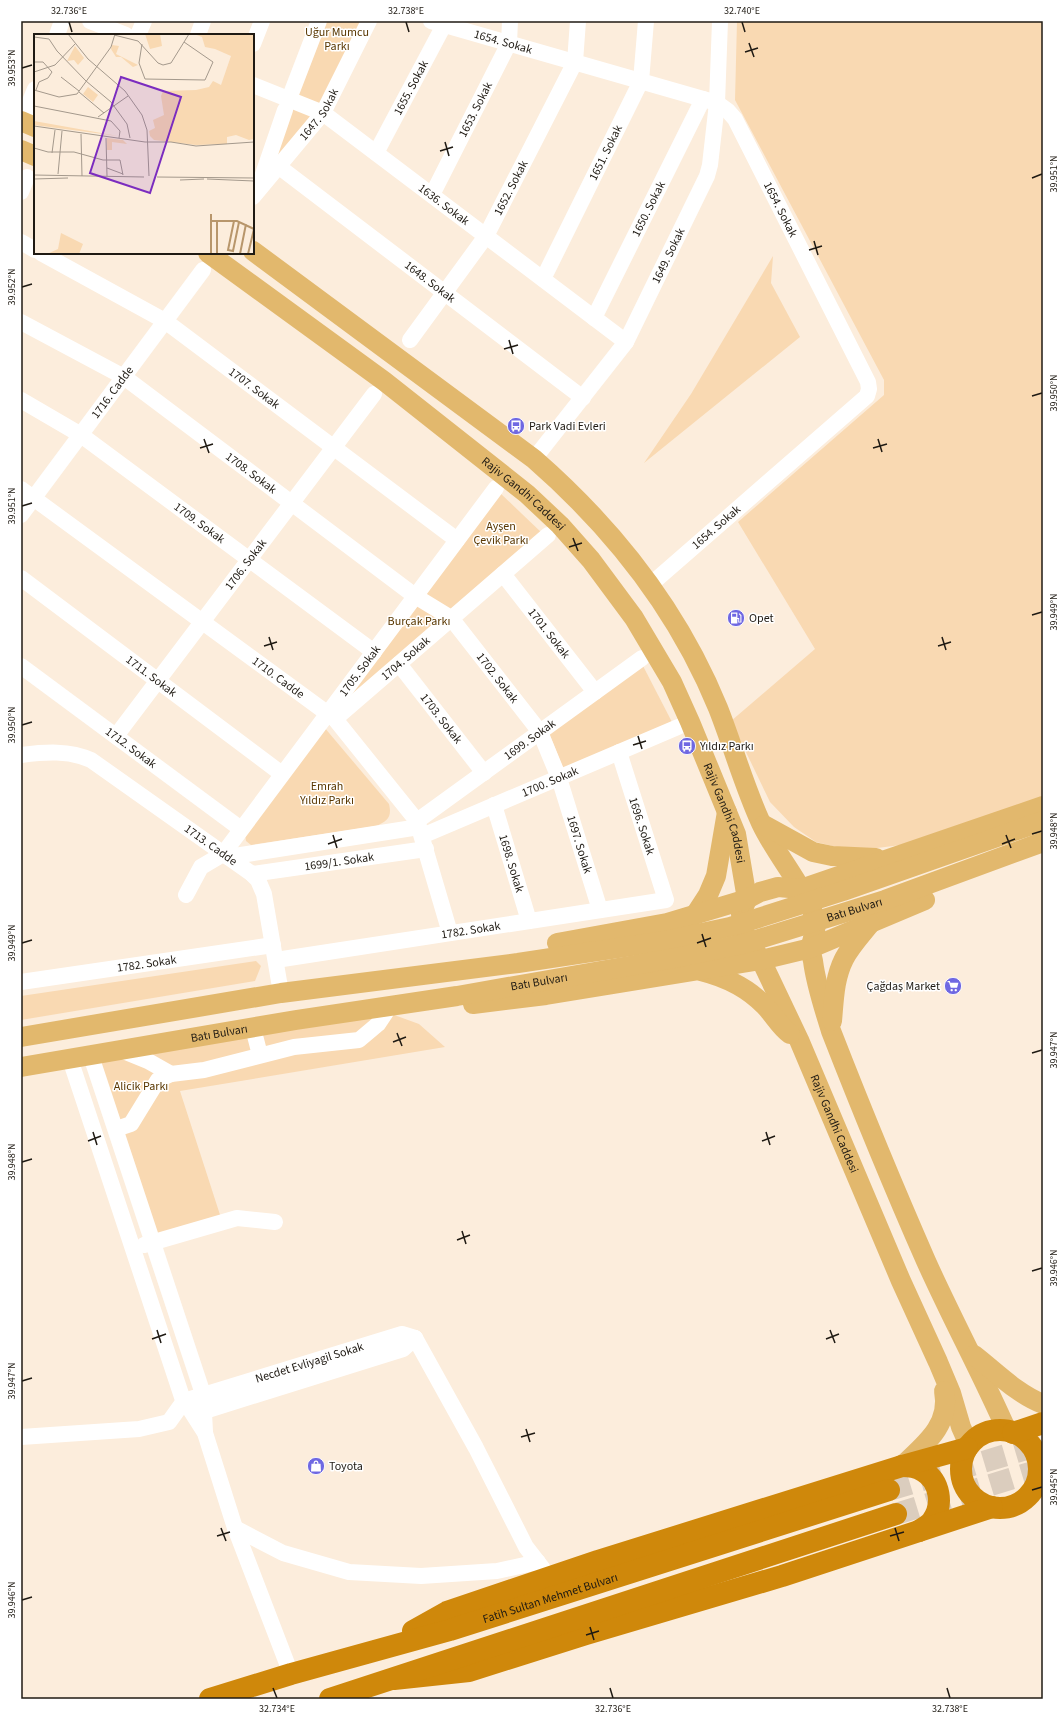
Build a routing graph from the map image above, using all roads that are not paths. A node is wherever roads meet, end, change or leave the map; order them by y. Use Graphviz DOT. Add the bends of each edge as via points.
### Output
graph roads {
  1 [pos="62,21"];
  2 [pos="90,21"];
  3 [pos="144,21"];
  4 [pos="203,21"];
  5 [pos="262,21"];
  6 [pos="319,21"];
  7 [pos="369,21"];
  8 [pos="510,21"];
  9 [pos="578,21"];
  10 [pos="646,21"];
  11 [pos="720,21"];
  12 [pos="440,22"];
  13 [pos="57,34"];
  14 [pos="123,34"];
  15 [pos="138,34"];
  16 [pos="198,34"];
  17 [pos="254,41"];
  18 [pos="509,43"];
  19 [pos="575,62"];
  20 [pos="641,81"];
  21 [pos="254,86"];
  22 [pos="34,93"];
  23 [pos="710,101"];
  24 [pos="287,104"];
  25 [pos="322,113"];
  26 [pos="26,123"];
  27 [pos="21,150"];
  28 [pos="376,153"];
  29 [pos="34,156"];
  30 [pos="278,166"];
  31 [pos="27,177"];
  32 [pos="21,192"];
  33 [pos="256,193"];
  34 [pos="432,195"];
  35 [pos="486,236"];
  36 [pos="21,242"];
  37 [pos="34,249"];
  38 [pos="254,252"];
  39 [pos="43,254"];
  40 [pos="205,262"];
  41 [pos="543,279"];
  42 [pos="445,293"];
  43 [pos="594,318"];
  44 [pos="165,321"];
  45 [pos="21,322"];
  46 [pos="410,340"];
  47 [pos="626,342"];
  48 [pos="124,377"];
  49 [pos="374,394"];
  50 [pos="582,398"];
  51 [pos="21,400"];
  52 [pos="80,435"];
  53 [pos="334,448"];
  54 [pos="534,459"];
  55 [pos="496,488"];
  56 [pos="28,493"];
  57 [pos="292,503"];
  58 [pos="21,515"];
  59 [pos="548,535"];
  60 [pos="457,540"];
  61 [pos="249,560"];
  62 [pos="503,574"];
  63 [pos="21,578"];
  64 [pos="650,585"];
  65 [pos="415,596"];
  66 [pos="452,618"];
  67 [pos="203,621"];
  68 [pos="374,652"];
  69 [pos="642,658"];
  70 [pos="399,664"];
  71 [pos="21,666"];
  72 [pos="158,681"];
  73 [pos="595,692"];
  74 [pos="331,716"];
  75 [pos="678,727"];
  76 [pos="540,732"];
  77 [pos="116,736"];
  78 [pos="619,752"];
  79 [pos="21,755"];
  80 [pos="484,773"];
  81 [pos="282,774"];
  82 [pos="559,778"];
  83 [pos="494,805"];
  84 [pos="1043,806"];
  85 [pos="727,812"];
  86 [pos="1043,821"];
  87 [pos="762,824"];
  88 [pos="242,829"];
  89 [pos="421,833"];
  90 [pos="1043,842"];
  91 [pos="225,855"];
  92 [pos="1043,857"];
  93 [pos="888,859"];
  94 [pos="252,874"];
  95 [pos="801,889"];
  96 [pos="186,895"];
  97 [pos="666,900"];
  98 [pos="747,900"];
  99 [pos="600,910"];
  100 [pos="695,915"];
  101 [pos="529,921"];
  102 [pos="871,922"];
  103 [pos="450,933"];
  104 [pos="811,948"];
  105 [pos="274,952"];
  106 [pos="761,960"];
  107 [pos="695,970"];
  108 [pos="390,980"];
  109 [pos="21,982"];
  110 [pos="282,993"];
  111 [pos="356,1011"];
  112 [pos="386,1012"];
  113 [pos="253,1028"];
  114 [pos="831,1031"];
  115 [pos="21,1038"];
  116 [pos="799,1040"];
  117 [pos="121,1050"];
  118 [pos="91,1056"];
  119 [pos="260,1056"];
  120 [pos="70,1059"];
  121 [pos="21,1068"];
  122 [pos="171,1074"];
  123 [pos="116,1130"];
  124 [pos="275,1222"];
  125 [pos="153,1242"];
  126 [pos="133,1249"];
  127 [pos="415,1338"];
  128 [pos="970,1351"];
  129 [pos="938,1362"];
  130 [pos="203,1394"];
  131 [pos="184,1401"];
  132 [pos="1043,1404"];
  133 [pos="199,1414"];
  134 [pos="169,1422"];
  135 [pos="1043,1423"];
  136 [pos="1010,1432"];
  137 [pos="21,1437"];
  138 [pos="968,1447"];
  139 [pos="902,1466"];
  140 [pos="889,1490"];
  141 [pos="1035,1494"];
  142 [pos="992,1507"];
  143 [pos="896,1514"];
  144 [pos="235,1528"];
  145 [pos="919,1531"];
  146 [pos="543,1570"];
  147 [pos="383,1648"];
  148 [pos="291,1674"];
  149 [pos="394,1679"];
  150 [pos="210,1699"];
  151 [pos="330,1699"];
  1 -- 13 [label="street"];
  2 -- 14 [label="street"];
  3 -- 15 [label="street"];
  4 -- 16 [label="street"];
  5 -- 17 [label="street"];
  6 -- 24 [label="street"];
  7 -- 25 [label="street, 1647. Sokak"];
  8 -- 18 [label="street, 1653. Sokak"];
  9 -- 19 [label="street, 1652. Sokak"];
  10 -- 20 [label="street, 1651. Sokak"];
  11 -- 23 [label="street, 1649. Sokak"];
  12 -- 18 [label="street, 1654. Sokak"];
  12 -- 28 [label="street, 1655. Sokak"];
  18 -- 19 [label="street, 1654. Sokak"];
  18 -- 34 [label="street, 1653. Sokak"];
  19 -- 20 [label="street, 1654. Sokak"];
  19 -- 35 [label="street, 1652. Sokak"];
  20 -- 23 [label="street, 1654. Sokak"];
  20 -- 41 [label="street, 1651. Sokak"];
  21 -- 24 [label="street, 1636. Sokak"];
  22 -- 26 [label="street"];
  23 -- 43 [label="street, 1650. Sokak"];
  23 -- 47 [label="street, 1649. Sokak" via="710,165 707,176"];
  23 -- 64 [label="street, 1654. Sokak" via="728,110 735,119 869,389 867,396"];
  24 -- 25 [label="street, 1636. Sokak"];
  24 -- 33 [label="street"];
  25 -- 28 [label="street, 1636. Sokak"];
  25 -- 30 [label="street, 1647. Sokak"];
  27 -- 29 [label="main road"];
  28 -- 34 [label="street, 1636. Sokak"];
  30 -- 33 [label="street, 1647. Sokak"];
  30 -- 42 [label="street, 1648. Sokak"];
  31 -- 32 [label="street"];
  34 -- 35 [label="street, 1636. Sokak"];
  35 -- 41 [label="street, 1636. Sokak"];
  35 -- 42 [label="street, 1652. Sokak"];
  36 -- 37 [label="street"];
  38 -- 54 [label="main road"];
  39 -- 44 [label="street, 1707. Sokak"];
  40 -- 44 [label="street, 1716. Cadde"];
  40 -- 85 [label="main road, Rajiv Gandhi Caddesi" via="390,386 505,476 560,525 612,586 654,650 690,722"];
  41 -- 43 [label="street, 1636. Sokak"];
  42 -- 46 [label="street, 1652. Sokak"];
  42 -- 50 [label="street, 1648. Sokak"];
  43 -- 47 [label="street, 1636. Sokak"];
  44 -- 48 [label="street, 1716. Cadde"];
  44 -- 53 [label="street, 1707. Sokak"];
  45 -- 48 [label="street, 1708. Sokak"];
  47 -- 50 [label="street, 1649. Sokak"];
  48 -- 52 [label="street, 1716. Cadde"];
  48 -- 57 [label="street, 1708. Sokak"];
  49 -- 53 [label="street, 1706. Sokak"];
  50 -- 54 [label="street, 1649. Sokak"];
  51 -- 52 [label="street, 1709. Sokak"];
  52 -- 56 [label="street, 1716. Cadde"];
  52 -- 61 [label="street, 1709. Sokak"];
  53 -- 57 [label="street, 1706. Sokak"];
  53 -- 60 [label="street, 1707. Sokak"];
  54 -- 64 [label="main road" via="592,514 623,548"];
  55 -- 60 [label="street, 1705. Sokak"];
  56 -- 58 [label="street, 1716. Cadde"];
  56 -- 67 [label="street, 1710. Cadde"];
  57 -- 61 [label="street, 1706. Sokak"];
  57 -- 65 [label="street, 1708. Sokak"];
  59 -- 62 [label="street, 1704. Sokak"];
  60 -- 65 [label="street, 1705. Sokak"];
  61 -- 67 [label="street, 1706. Sokak"];
  61 -- 68 [label="street, 1709. Sokak"];
  62 -- 66 [label="street, 1704. Sokak"];
  62 -- 73 [label="street, 1701. Sokak"];
  63 -- 72 [label="street, 1711. Sokak"];
  64 -- 87 [label="main road" via="696,661 717,707"];
  65 -- 66 [label="street, 1702. Sokak"];
  65 -- 68 [label="street, 1705. Sokak"];
  66 -- 70 [label="street, 1704. Sokak"];
  66 -- 76 [label="street, 1702. Sokak"];
  67 -- 72 [label="street, 1706. Sokak"];
  67 -- 74 [label="street, 1710. Cadde"];
  68 -- 74 [label="street, 1705. Sokak"];
  69 -- 73 [label="street, 1699. Sokak"];
  70 -- 74 [label="street, 1704. Sokak"];
  70 -- 80 [label="street, 1703. Sokak"];
  71 -- 77 [label="street, 1712. Sokak"];
  72 -- 77 [label="street, 1706. Sokak"];
  72 -- 81 [label="street, 1711. Sokak"];
  73 -- 76 [label="street, 1699. Sokak"];
  74 -- 81 [label="street, 1705. Sokak"];
  74 -- 89 [label="street, 1710. Cadde"];
  75 -- 78 [label="street, 1700. Sokak"];
  76 -- 80 [label="street, 1699. Sokak"];
  76 -- 82 [label="street, 1702. Sokak"];
  77 -- 88 [label="street, 1712. Sokak"];
  78 -- 82 [label="street, 1700. Sokak"];
  78 -- 97 [label="street, 1696. Sokak"];
  79 -- 91 [label="street, 1713. Cadde" via="64,753 84,757 98,764"];
  80 -- 89 [label="street, 1699. Sokak"];
  81 -- 88 [label="street, 1705. Sokak"];
  82 -- 83 [label="street, 1700. Sokak"];
  82 -- 99 [label="street, 1697. Sokak"];
  83 -- 89 [label="street, 1700. Sokak"];
  83 -- 101 [label="street, 1698. Sokak"];
  84 -- 93 [label="main road"];
  85 -- 98 [label="main road, Rajiv Gandhi Caddesi" via="736,834"];
  85 -- 100 [label="main road" via="716,876"];
  86 -- 108 [label="main road, Batı Bulvarı" via="843,891 730,927 664,941"];
  87 -- 93 [label="main road" via="813,852 832,856"];
  87 -- 95 [label="main road"];
  88 -- 91 [label="street, 1705. Sokak"];
  89 -- 91 [label="street, 1699/1. Sokak"];
  89 -- 94 [label="street, 1699/1. Sokak"];
  89 -- 103 [label="street, 1710. Cadde"];
  90 -- 111 [label="main road, Batı Bulvarı" via="885,900 742,944 457,996"];
  91 -- 94 [label="street, 1713. Cadde"];
  91 -- 96 [label="street" via="201,867"];
  92 -- 102 [label="main road" via="905,907"];
  93 -- 95 [label="main road"];
  94 -- 105 [label="street, 1713. Cadde" via="262,886"];
  95 -- 98 [label="main road" via="778,887 760,892"];
  95 -- 104 [label="main road" via="814,916 816,929"];
  97 -- 99 [label="street, 1782. Sokak"];
  98 -- 100 [label="main road"];
  98 -- 106 [label="main road, Rajiv Gandhi Caddesi" via="741,914 745,934"];
  99 -- 101 [label="street, 1782. Sokak"];
  100 -- 108 [label="main road" via="625,932 410,967"];
  101 -- 103 [label="street, 1782. Sokak"];
  102 -- 104 [label="main road"];
  102 -- 114 [label="main road" via="844,958 838,974 834,990"];
  103 -- 105 [label="street, 1782. Sokak"];
  104 -- 106 [label="main road"];
  104 -- 114 [label="main road" via="820,997"];
  105 -- 109 [label="street, 1782. Sokak"];
  105 -- 110 [label="street, 1713. Cadde"];
  106 -- 107 [label="main road"];
  106 -- 116 [label="main road, Rajiv Gandhi Caddesi"];
  107 -- 112 [label="main road" via="502,1002"];
  107 -- 116 [label="main road" via="714,974 750,992 785,1030"];
  108 -- 110 [label="main road, Batı Bulvarı"];
  110 -- 115 [label="main road, Batı Bulvarı"];
  111 -- 112 [label="main road" via="366,1015"];
  111 -- 113 [label="main road, Batı Bulvarı"];
  112 -- 119 [label="street" via="378,1024 360,1040 294,1047"];
  113 -- 117 [label="main road, Batı Bulvarı"];
  113 -- 119 [label="street"];
  114 -- 128 [label="main road" via="926,1261"];
  116 -- 129 [label="main road, Rajiv Gandhi Caddesi"];
  117 -- 118 [label="main road, Batı Bulvarı"];
  117 -- 122 [label="street"];
  118 -- 120 [label="main road, Batı Bulvarı"];
  118 -- 123 [label="street"];
  119 -- 122 [label="street" via="204,1070"];
  120 -- 121 [label="main road, Batı Bulvarı"];
  120 -- 126 [label="street"];
  122 -- 123 [label="street" via="158,1080 131,1124"];
  123 -- 125 [label="street"];
  124 -- 125 [label="street" via="237,1218"];
  125 -- 126 [label="street"];
  125 -- 130 [label="street"];
  126 -- 131 [label="street"];
  127 -- 130 [label="street, Necdet Evliyagil Sokak" via="402,1334"];
  127 -- 133 [label="street" via="403,1349"];
  127 -- 146 [label="street" via="476,1448 526,1547"];
  128 -- 132 [label="main road" via="1012,1386"];
  128 -- 136 [label="main road"];
  129 -- 138 [label="main road, Rajiv Gandhi Caddesi"];
  129 -- 139 [label="main road" via="946,1398 943,1419 931,1439"];
  130 -- 131 [label="street, Necdet Evliyagil Sokak"];
  130 -- 133 [label="street"];
  131 -- 133 [label="street"];
  131 -- 134 [label="street"];
  133 -- 134 [label="street"];
  133 -- 144 [label="street"];
  134 -- 137 [label="street" via="139,1429"];
  135 -- 136 [label="highway"];
  136 -- 138 [label="highway" via="994,1430 981,1435"];
  136 -- 141 [label="highway" via="1030,1444 1036,1455 1039,1467 1032,1491"];
  138 -- 139 [label="highway"];
  138 -- 142 [label="highway" via="963,1454 961,1465 961,1477 965,1488 981,1504"];
  139 -- 145 [label="highway" via="922,1470 931,1476 937,1486 938,1507 932,1521"];
  139 -- 146 [label="highway"];
  140 -- 147 [label="highway, Fatih Sultan Mehmet Bulvarı" via="450,1630"];
  141 -- 142 [label="highway" via="1014,1505"];
  142 -- 145 [label="highway"];
  143 -- 149 [label="highway"];
  144 -- 146 [label="street" via="283,1553 350,1572 422,1576"];
  144 -- 148 [label="street"];
  145 -- 149 [label="highway" via="782,1576 469,1671"];
  146 -- 147 [label="highway" via="447,1612"];
  147 -- 148 [label="highway, Fatih Sultan Mehmet Bulvarı"];
  148 -- 150 [label="highway, Fatih Sultan Mehmet Bulvarı"];
  149 -- 151 [label="highway"];
}
